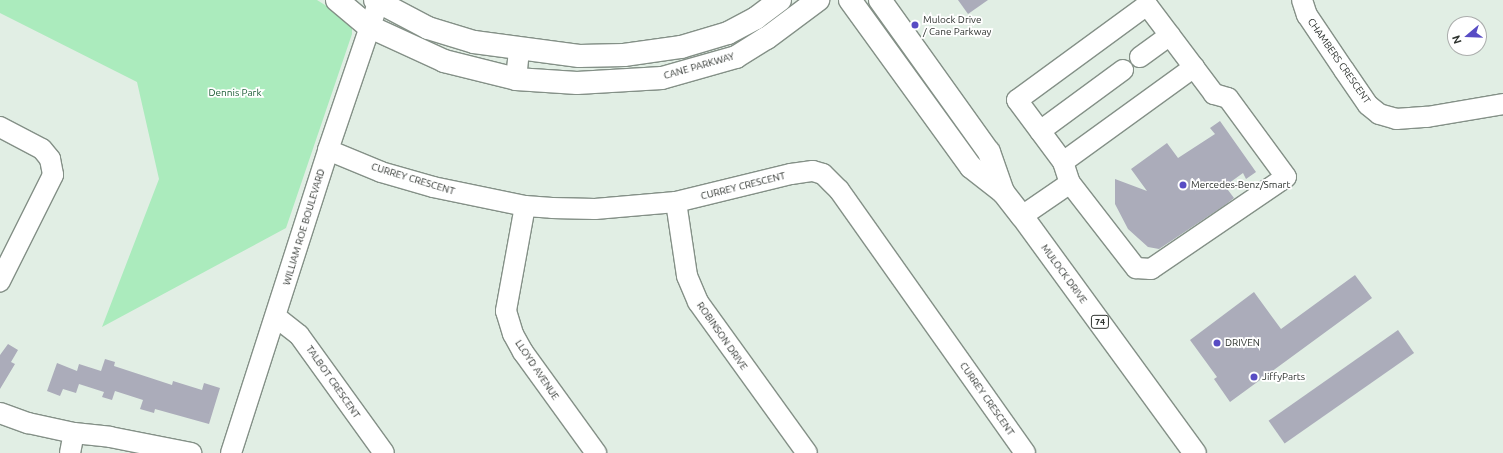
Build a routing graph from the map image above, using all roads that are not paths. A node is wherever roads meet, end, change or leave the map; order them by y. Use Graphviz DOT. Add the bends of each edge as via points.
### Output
graph roads {
  1 [pos="338,0"];
  2 [pos="780,0"];
  3 [pos="818,0"];
  4 [pos="850,0"];
  5 [pos="880,0"];
  6 [pos="1302,0"];
  7 [pos="377,1"];
  8 [pos="368,26"];
  9 [pos="1170,35"];
  10 [pos="519,48"];
  11 [pos="1140,57"];
  12 [pos="1194,67"];
  13 [pos="1123,70"];
  14 [pos="516,79"];
  15 [pos="1503,104"];
  16 [pos="0,127"];
  17 [pos="1040,131"];
  18 [pos="328,150"];
  19 [pos="1063,162"];
  20 [pos="1070,183"];
  21 [pos="1003,192"];
  22 [pos="676,202"];
  23 [pos="525,206"];
  24 [pos="1022,216"];
  25 [pos="0,281"];
  26 [pos="276,317"];
  27 [pos="0,413"];
  28 [pos="74,433"];
  29 [pos="70,453"];
  30 [pos="191,453"];
  31 [pos="231,453"];
  32 [pos="384,453"];
  33 [pos="596,453"];
  34 [pos="807,453"];
  35 [pos="1025,453"];
  36 [pos="1195,453"];
  1 -- 8 [label="main road, CANE PARKWAY"];
  2 -- 10 [label="main road" via="756,18 728,33 681,46 624,55 579,56"];
  3 -- 14 [label="main road, CANE PARKWAY" via="767,38 736,57 662,78 577,83"];
  4 -- 21 [label="main road, MULOCK DRIVE / 74" via="970,167"];
  5 -- 21 [label="main road, MULOCK DRIVE / 74" via="989,152"];
  6 -- 15 [label="street, CHAMBERS CRESCENT" via="1307,15 1339,64 1368,105 1379,114 1396,119 1427,118"];
  7 -- 8 [label="street, WILLIAM ROE BOULEVARD"];
  7 -- 10 [label="main road" via="428,28 474,42"];
  8 -- 14 [label="main road, CANE PARKWAY" via="444,61"];
  8 -- 18 [label="street, WILLIAM ROE BOULEVARD"];
  9 -- 11 [label="street"];
  9 -- 12 [label="street"];
  9 -- 17 [label="street" via="1147,5 1016,100"];
  10 -- 14 [label="street"];
  12 -- 19 [label="street"];
  12 -- 20 [label="street" via="1214,94 1228,98 1286,177 1151,270 1136,268"];
  13 -- 17 [label="street"];
  16 -- 25 [label="street" via="42,148 50,159 53,175"];
  17 -- 19 [label="street"];
  18 -- 23 [label="street, CURREY CRESCENT" via="381,172 433,187"];
  18 -- 26 [label="street, WILLIAM ROE BOULEVARD"];
  19 -- 20 [label="street"];
  20 -- 24 [label="street"];
  21 -- 24 [label="main road, MULOCK DRIVE / 74"];
  22 -- 23 [label="street, CURREY CRESCENT" via="595,209"];
  22 -- 34 [label="street, ROBINSON DRIVE" via="687,276 698,302"];
  22 -- 35 [label="street, CURREY CRESCENT" via="791,174 813,171 823,174 839,190"];
  23 -- 33 [label="street, LLOYD AVENUE" via="506,311 513,334 523,352"];
  24 -- 36 [label="main road, MULOCK DRIVE / 74"];
  26 -- 31 [label="street, WILLIAM ROE BOULEVARD"];
  26 -- 32 [label="street, TALBOT CRESCENT" via="299,335"];
  27 -- 28 [label="street" via="28,423"];
  28 -- 29 [label="street"];
  28 -- 30 [label="street" via="110,437"];
}
